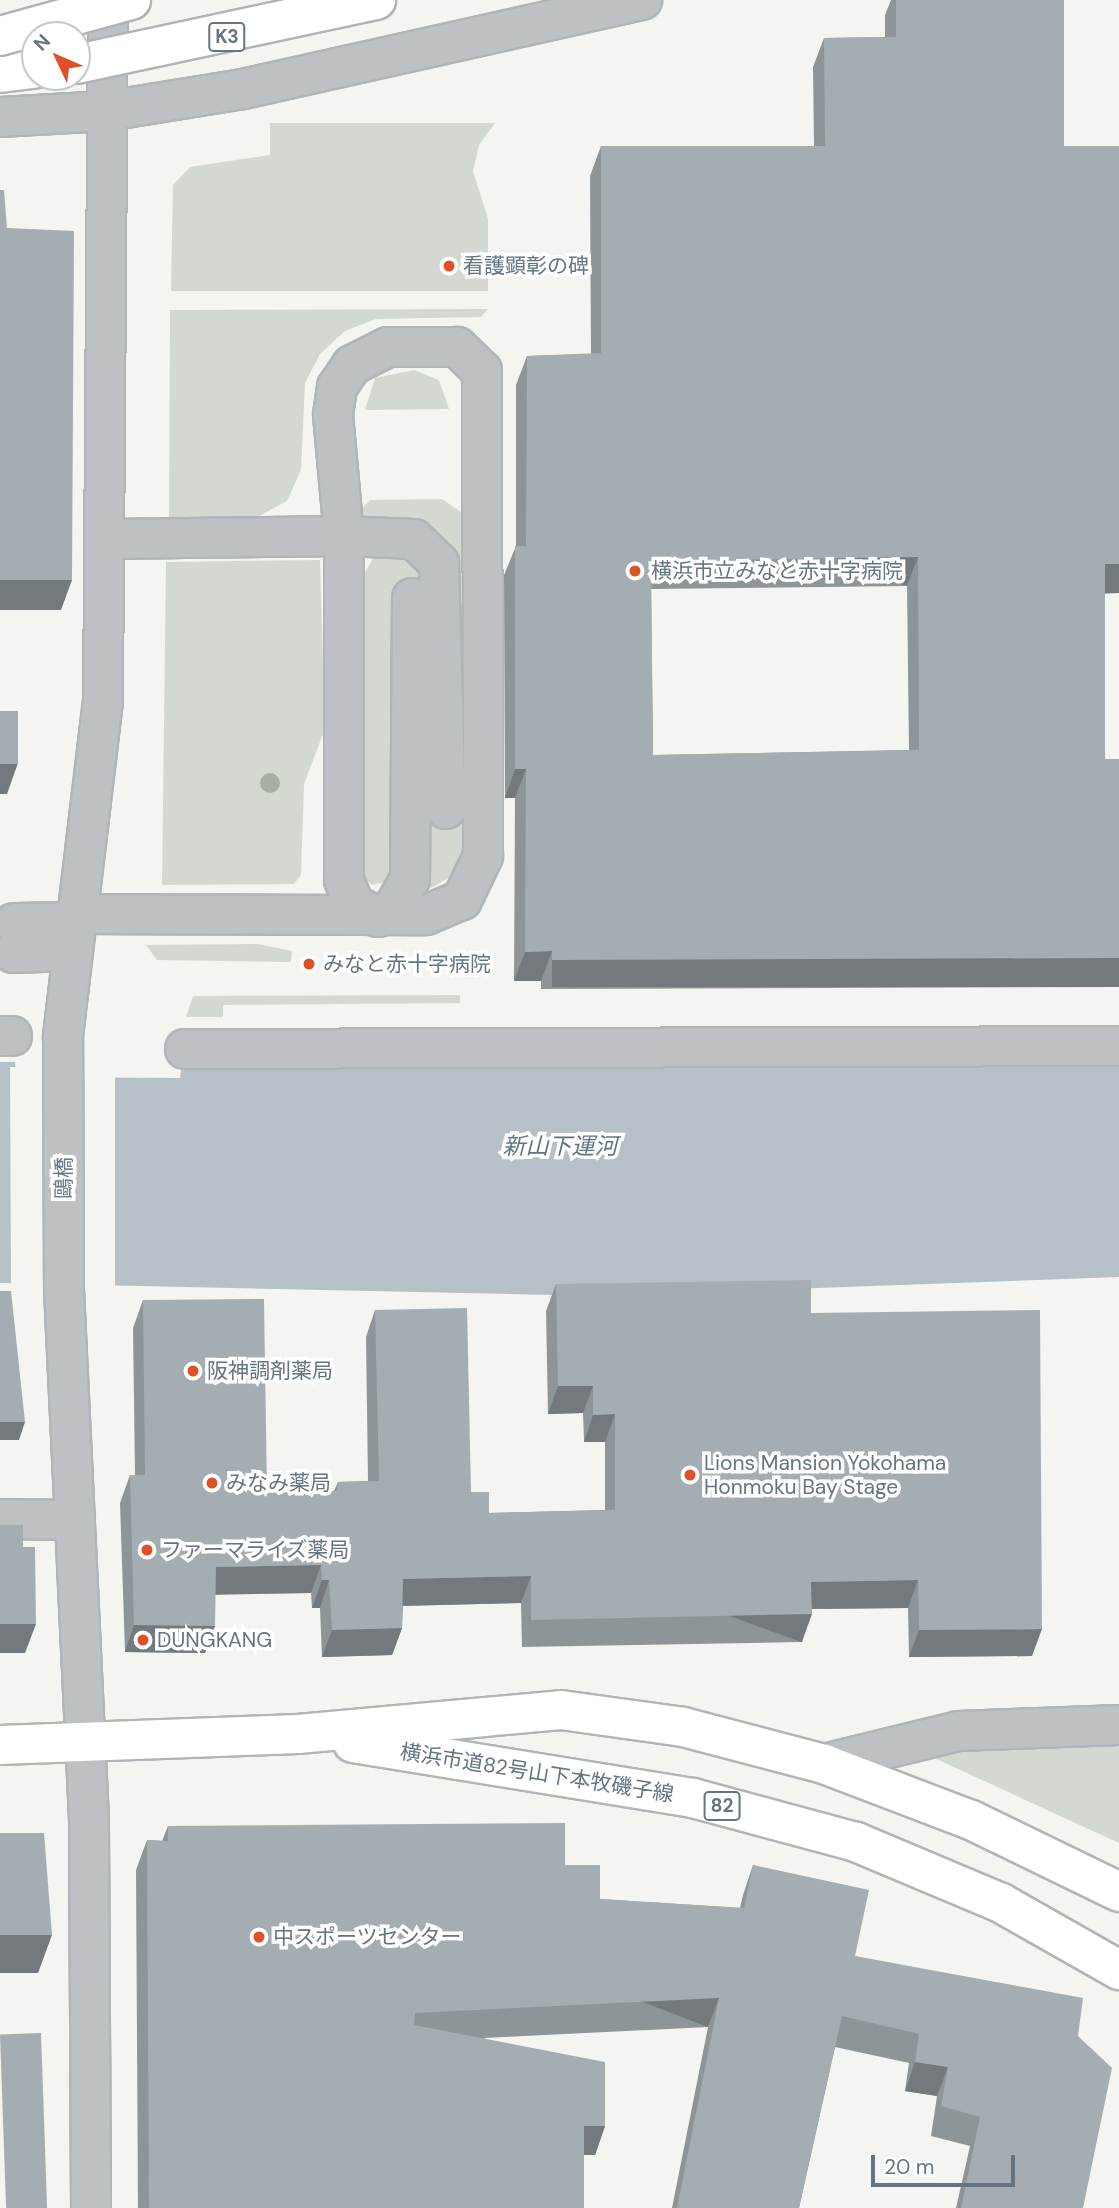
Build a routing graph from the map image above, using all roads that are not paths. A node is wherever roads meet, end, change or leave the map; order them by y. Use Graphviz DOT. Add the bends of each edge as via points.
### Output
graph roads {
  1 [pos="108,0"];
  2 [pos="131,0"];
  3 [pos="376,0"];
  4 [pos="642,0"];
  5 [pos="0,36"];
  6 [pos="206,41"];
  7 [pos="91,50"];
  8 [pos="21,55"];
  9 [pos="0,57"];
  10 [pos="91,62"];
  11 [pos="21,71"];
  12 [pos="0,73"];
  13 [pos="107,111"];
  14 [pos="0,117"];
  15 [pos="344,536"];
  16 [pos="106,539"];
  17 [pos="412,598"];
  18 [pos="446,809"];
  19 [pos="378,917"];
  20 [pos="75,929"];
  21 [pos="14,938"];
  22 [pos="1119,1046"];
  23 [pos="186,1049"];
  24 [pos="0,1519"];
  25 [pos="75,1520"];
  26 [pos="1119,1725"];
  27 [pos="298,1734"];
  28 [pos="85,1743"];
  29 [pos="0,1745"];
  30 [pos="824,1763"];
  31 [pos="1119,1892"];
  32 [pos="1119,1970"];
  33 [pos="91,2208"];
  1 -- 13 [label="street, 鷗橋"];
  2 -- 5 [label="main road, bridge"];
  3 -- 6 [label="main road, K3, bridge"];
  4 -- 13 [label="street" via="243,89"];
  6 -- 7 [label="main road, K3, bridge"];
  6 -- 10 [label="main road, K3, bridge"];
  8 -- 9 [label="main road"];
  11 -- 12 [label="main road"];
  13 -- 14 [label="street"];
  13 -- 16 [label="street, 鷗橋"];
  15 -- 16 [label="street"];
  15 -- 18 [label="street" via="414,538 439,563"];
  15 -- 19 [label="street" via="344,880 354,905"];
  15 -- 19 [label="street" via="333,415 337,387 352,365 388,346 457,347 468,353 484,381 483,856 462,900 446,910"];
  16 -- 20 [label="street, 鷗橋" via="103,702"];
  17 -- 19 [label="street" via="410,879 401,904"];
  19 -- 20 [label="street"];
  20 -- 21 [label="street"];
  20 -- 25 [label="street, 鷗橋" via="64,1066 64,1290"];
  22 -- 23 [label="street"];
  24 -- 25 [label="street"];
  25 -- 28 [label="street, 鷗橋"];
  26 -- 30 [label="street" via="958,1731"];
  27 -- 28 [label="main road, 横浜市道82号山下本牧磯子線 / 82"];
  27 -- 30 [label="main road, 横浜市道82号山下本牧磯子線 / 82" via="561,1710 683,1727"];
  27 -- 32 [label="main road, 横浜市道82号山下本牧磯子線 / 82" via="693,1798 856,1842 1001,1903"];
  28 -- 29 [label="main road, 横浜市道82号山下本牧磯子線 / 82"];
  28 -- 33 [label="street, 鷗橋"];
  30 -- 31 [label="main road, 横浜市道82号山下本牧磯子線 / 82" via="971,1820"];
}
